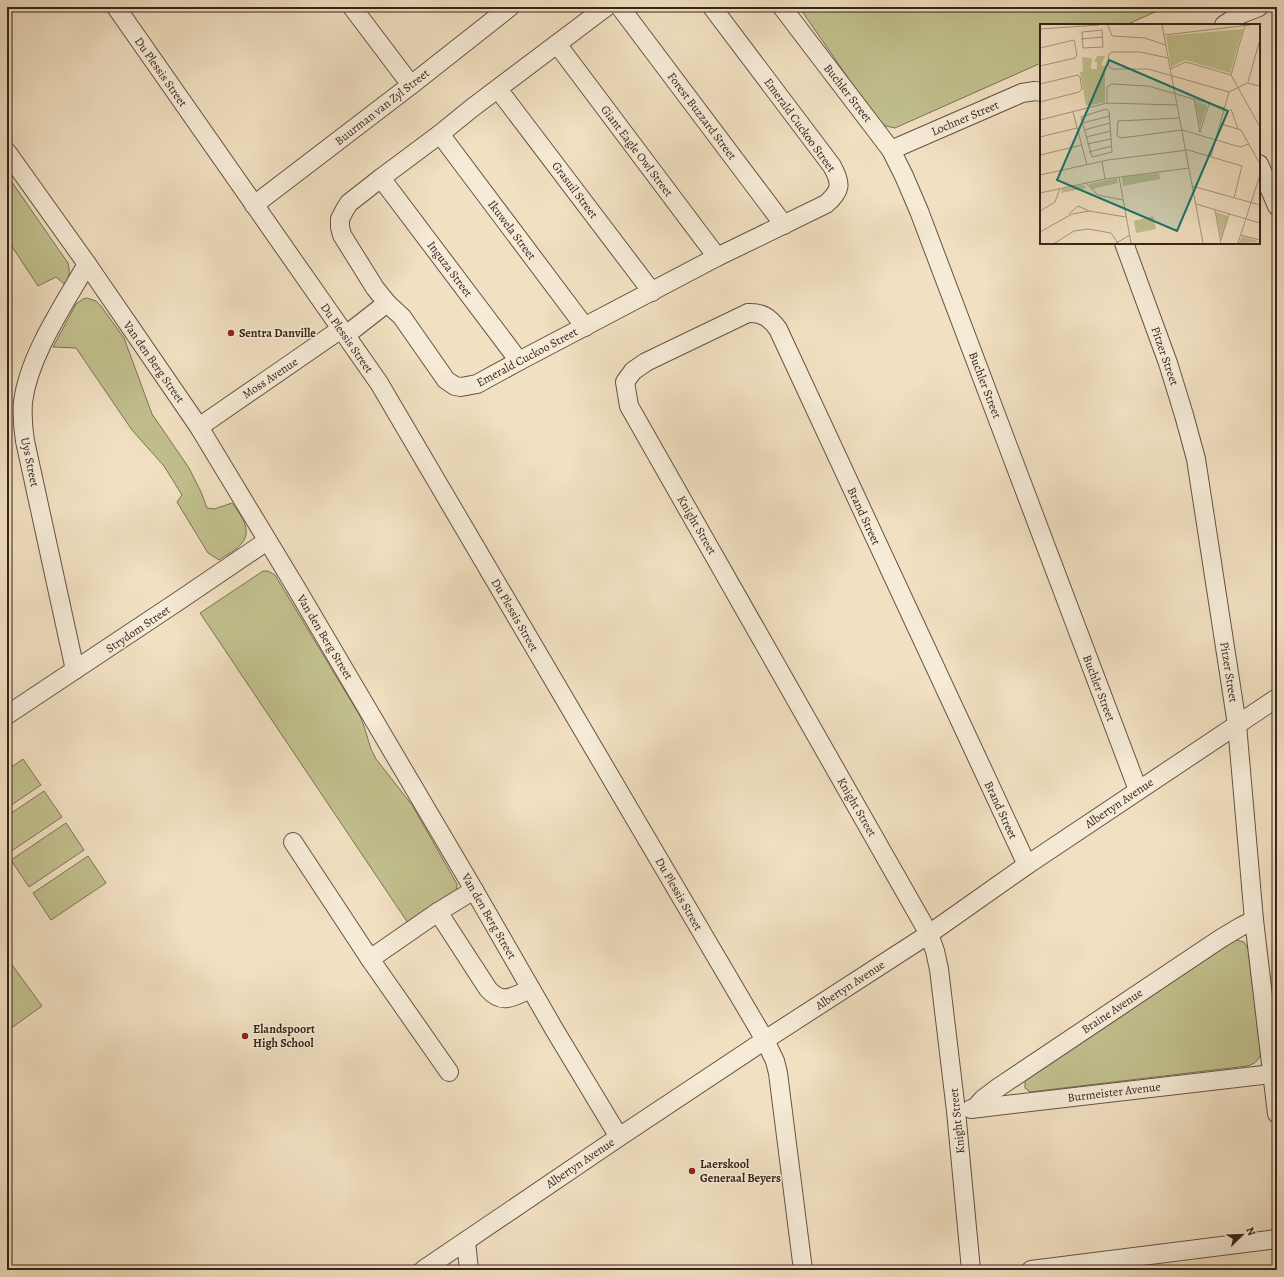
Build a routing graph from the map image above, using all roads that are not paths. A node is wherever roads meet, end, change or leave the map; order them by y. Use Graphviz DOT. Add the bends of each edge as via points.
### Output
graph roads {
  1 [pos="116,7"];
  2 [pos="352,7"];
  3 [pos="510,7"];
  4 [pos="606,7"];
  5 [pos="620,7"];
  6 [pos="712,7"];
  7 [pos="782,7"];
  8 [pos="1259,7"];
  9 [pos="1226,24"];
  10 [pos="557,44"];
  11 [pos="411,85"];
  12 [pos="498,89"];
  13 [pos="1040,92"];
  14 [pos="440,134"];
  15 [pos="890,150"];
  16 [pos="7,152"];
  17 [pos="1260,166"];
  18 [pos="381,178"];
  19 [pos="254,206"];
  20 [pos="1277,206"];
  21 [pos="784,225"];
  22 [pos="1124,244"];
  23 [pos="717,257"];
  24 [pos="87,264"];
  25 [pos="652,292"];
  26 [pos="387,303"];
  27 [pos="585,327"];
  28 [pos="344,332"];
  29 [pos="519,361"];
  30 [pos="625,382"];
  31 [pos="199,427"];
  32 [pos="267,541"];
  33 [pos="75,670"];
  34 [pos="1277,698"];
  35 [pos="7,715"];
  36 [pos="1237,725"];
  37 [pos="1138,790"];
  38 [pos="293,842"];
  39 [pos="1027,865"];
  40 [pos="474,890"];
  41 [pos="438,912"];
  42 [pos="1254,920"];
  43 [pos="929,934"];
  44 [pos="370,959"];
  45 [pos="531,989"];
  46 [pos="765,1040"];
  47 [pos="449,1072"];
  48 [pos="1272,1074"];
  49 [pos="975,1108"];
  50 [pos="956,1111"];
  51 [pos="1277,1114"];
  52 [pos="619,1137"];
  53 [pos="1277,1239"];
  54 [pos="466,1241"];
  55 [pos="1137,1264"];
  56 [pos="423,1270"];
  57 [pos="469,1270"];
  58 [pos="803,1270"];
  59 [pos="971,1270"];
  60 [pos="1031,1270"];
  1 -- 19 [label="street, Du Plessis Street"];
  2 -- 11 [label="street"];
  3 -- 11 [label="street, Buurman van Zyl Street"];
  4 -- 10 [label="street, Emerald Cuckoo Street"];
  5 -- 21 [label="street, Forest Buzzard Street"];
  6 -- 21 [label="street, Emerald Cuckoo Street" via="837,176 837,192 826,204"];
  7 -- 15 [label="street, Buchler Street"];
  8 -- 9 [label="street"];
  10 -- 12 [label="street, Emerald Cuckoo Street"];
  10 -- 23 [label="street, Giant Eagle Owl Street"];
  11 -- 19 [label="street, Buurman van Zyl Street"];
  12 -- 14 [label="street, Emerald Cuckoo Street"];
  12 -- 25 [label="street, Grasuil Street"];
  13 -- 15 [label="street, Lochner Street" via="1022,93"];
  14 -- 18 [label="street, Emerald Cuckoo Street"];
  14 -- 27 [label="street, Ikuwela Street"];
  15 -- 37 [label="street, Buchler Street" via="919,211"];
  16 -- 24 [label="street, Van den Berg Street"];
  17 -- 20 [label="street"];
  18 -- 26 [label="street, Emerald Cuckoo Street" via="349,203 340,219 340,227 344,240"];
  18 -- 29 [label="street, Inguza Street"];
  19 -- 28 [label="street, Du Plessis Street"];
  21 -- 23 [label="street, Emerald Cuckoo Street"];
  22 -- 36 [label="street, Pitzer Street" via="1168,363 1196,459"];
  23 -- 25 [label="street, Emerald Cuckoo Street"];
  24 -- 31 [label="street, Van den Berg Street"];
  24 -- 33 [label="street, Uys Street" via="36,356 23,402 22,422"];
  25 -- 27 [label="street, Emerald Cuckoo Street"];
  26 -- 28 [label="street, Moss Avenue"];
  26 -- 29 [label="street, Emerald Cuckoo Street" via="402,317 446,380 455,386 467,387 476,384"];
  27 -- 29 [label="street, Emerald Cuckoo Street"];
  28 -- 31 [label="street, Moss Avenue"];
  28 -- 46 [label="street, Du Plessis Street" via="379,383"];
  30 -- 39 [label="street, Brand Street" via="633,371 646,362 748,313 765,315 772,321"];
  30 -- 43 [label="street, Knight Street" via="629,406"];
  31 -- 32 [label="street, Van den Berg Street"];
  32 -- 33 [label="street, Strydom Street"];
  32 -- 40 [label="street, Van den Berg Street"];
  33 -- 35 [label="street, Strydom Street"];
  34 -- 36 [label="street, Albertyn Avenue"];
  36 -- 37 [label="street, Albertyn Avenue"];
  36 -- 42 [label="street, Pitzer Street"];
  37 -- 39 [label="street, Albertyn Avenue"];
  38 -- 44 [label="street"];
  39 -- 43 [label="street, Albertyn Avenue"];
  40 -- 41 [label="street"];
  40 -- 45 [label="street, Van den Berg Street"];
  41 -- 44 [label="street"];
  41 -- 45 [label="street" via="493,995 507,999"];
  42 -- 48 [label="street, Pitzer Street"];
  42 -- 49 [label="street, Braine Avenue" via="1220,939 999,1087"];
  43 -- 46 [label="street, Albertyn Avenue"];
  43 -- 50 [label="street, Knight Street" via="939,969"];
  44 -- 47 [label="street"];
  45 -- 52 [label="street, Van den Berg Street"];
  46 -- 52 [label="street, Albertyn Avenue"];
  46 -- 58 [label="street, Du Plessis Street" via="778,1073"];
  48 -- 49 [label="street, Burmeister Avenue"];
  48 -- 51 [label="street, Pitzer Street"];
  49 -- 50 [label="street, Burmeister Avenue"];
  50 -- 59 [label="street, Knight Street"];
  52 -- 54 [label="street, Albertyn Avenue"];
  53 -- 55 [label="street"];
  54 -- 56 [label="street, Albertyn Avenue"];
  54 -- 57 [label="street"];
  55 -- 60 [label="street"];
}
